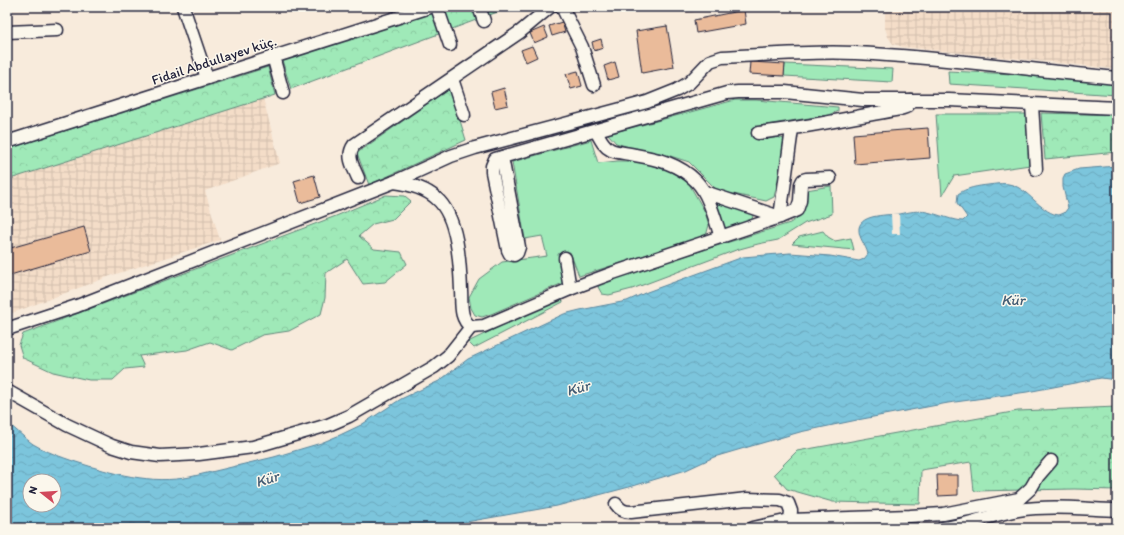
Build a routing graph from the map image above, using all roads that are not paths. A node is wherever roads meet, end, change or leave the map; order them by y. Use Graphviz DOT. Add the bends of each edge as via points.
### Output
graph roads {
  1 [pos="183,7"];
  2 [pos="430,7"];
  3 [pos="437,7"];
  4 [pos="479,7"];
  5 [pos="550,7"];
  6 [pos="562,7"];
  7 [pos="484,21"];
  8 [pos="57,30"];
  9 [pos="7,32"];
  10 [pos="450,45"];
  11 [pos="273,56"];
  12 [pos="207,78"];
  13 [pos="1117,78"];
  14 [pos="452,79"];
  15 [pos="594,85"];
  16 [pos="283,93"];
  17 [pos="910,100"];
  18 [pos="1032,105"];
  19 [pos="1117,108"];
  20 [pos="464,115"];
  21 [pos="792,129"];
  22 [pos="596,131"];
  23 [pos="758,133"];
  24 [pos="7,142"];
  25 [pos="502,157"];
  26 [pos="1036,169"];
  27 [pos="358,178"];
  28 [pos="830,178"];
  29 [pos="394,182"];
  30 [pos="705,192"];
  31 [pos="780,217"];
  32 [pos="721,237"];
  33 [pos="565,258"];
  34 [pos="570,289"];
  35 [pos="471,327"];
  36 [pos="7,329"];
  37 [pos="7,391"];
  38 [pos="1051,461"];
  39 [pos="616,504"];
  40 [pos="1117,510"];
  41 [pos="790,520"];
  42 [pos="753,528"];
  43 [pos="943,528"];
  1 -- 12 [label="street"];
  2 -- 11 [label="street, Fidail Abdullayev küç."];
  3 -- 10 [label="street"];
  4 -- 7 [label="street"];
  5 -- 14 [label="street" via="520,32"];
  6 -- 15 [label="street" via="582,46"];
  8 -- 9 [label="street"];
  11 -- 12 [label="street, Fidail Abdullayev küç."];
  11 -- 16 [label="street"];
  12 -- 24 [label="street, Fidail Abdullayev küç."];
  13 -- 29 [label="street" via="854,53 722,57 710,61 689,83 647,102 475,148"];
  14 -- 20 [label="street"];
  14 -- 27 [label="street" via="354,145 350,150 350,158"];
  17 -- 18 [label="street"];
  17 -- 21 [label="street" via="907,107 900,109"];
  17 -- 22 [label="street" via="863,100 785,92 727,93"];
  18 -- 19 [label="street"];
  18 -- 26 [label="street"];
  21 -- 23 [label="street"];
  21 -- 31 [label="street"];
  22 -- 25 [label="street"];
  22 -- 30 [label="street" via="610,149 668,162 697,181"];
  25 -- 25 [label="street" via="493,162 492,172 508,250 514,255 519,247"];
  28 -- 31 [label="street" via="803,180 799,206 794,212"];
  29 -- 35 [label="street" via="425,191 437,198 447,212 457,246 462,314 465,322"];
  29 -- 36 [label="street" via="77,306"];
  30 -- 31 [label="street"];
  30 -- 32 [label="street"];
  31 -- 32 [label="street"];
  32 -- 34 [label="street"];
  33 -- 34 [label="street"];
  34 -- 35 [label="street" via="484,326"];
  35 -- 37 [label="street" via="448,356 434,367 349,416 252,447 160,456 131,452 67,425"];
  38 -- 41 [label="street" via="1032,488 1019,499 943,514"];
  39 -- 41 [label="street" via="624,512 630,512 747,499 774,499 788,503 791,511"];
  40 -- 43 [label="street" via="1040,507"];
  41 -- 42 [label="street"];
}
